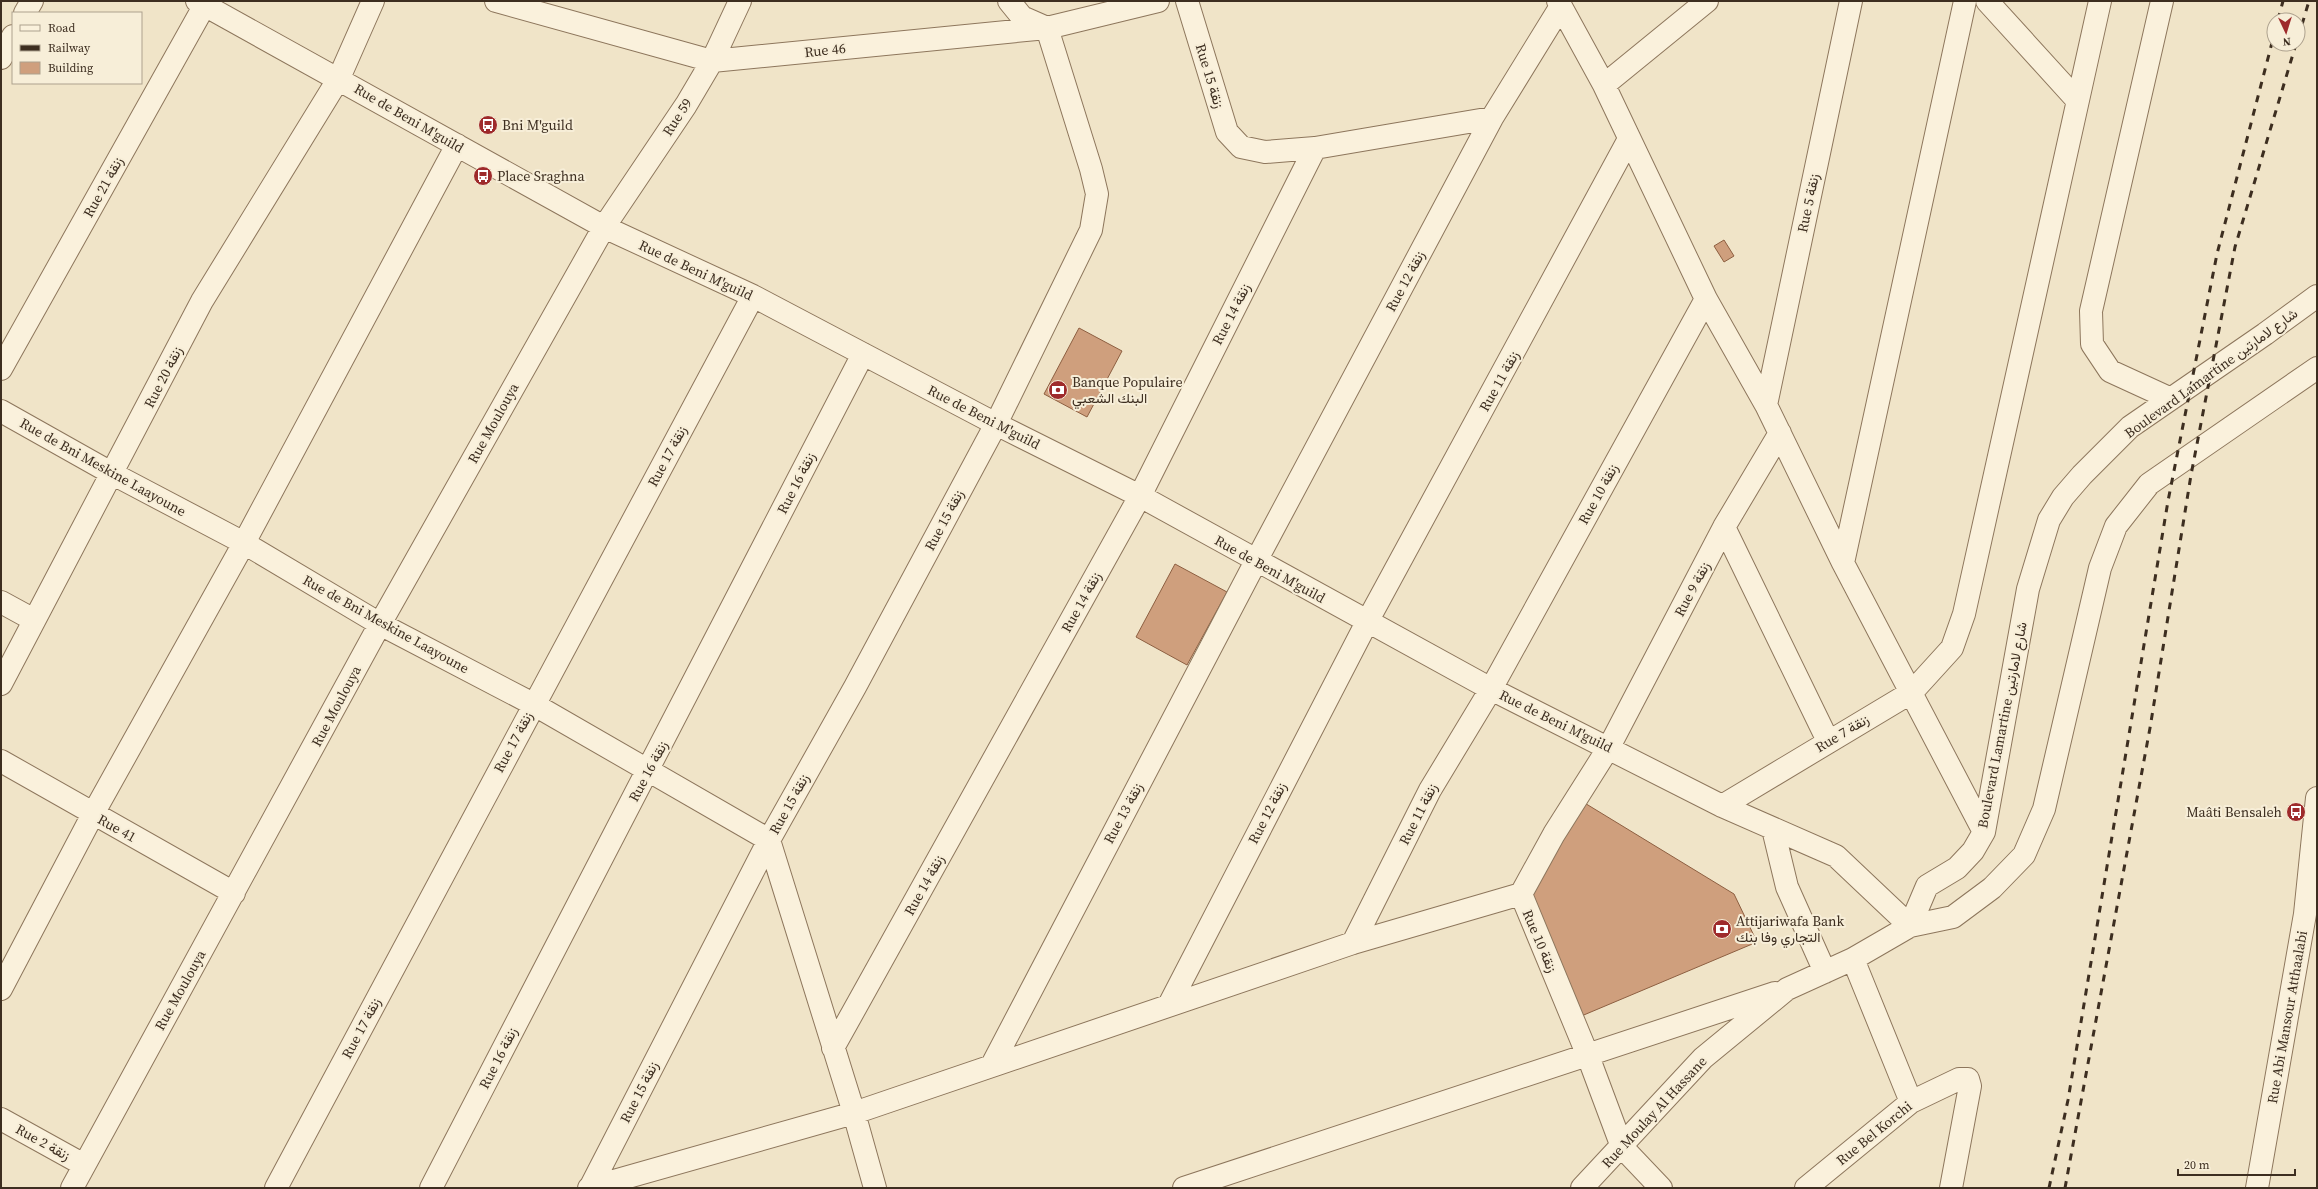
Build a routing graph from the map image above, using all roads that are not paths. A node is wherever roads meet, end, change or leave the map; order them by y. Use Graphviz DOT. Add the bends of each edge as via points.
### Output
graph roads {
  1 [pos="32,1"];
  2 [pos="373,1"];
  3 [pos="740,1"];
  4 [pos="1010,1"];
  5 [pos="1158,1"];
  6 [pos="1187,1"];
  7 [pos="1707,1"];
  8 [pos="1851,1"];
  9 [pos="1965,1"];
  10 [pos="1987,1"];
  11 [pos="2100,1"];
  12 [pos="2162,1"];
  13 [pos="203,2"];
  14 [pos="511,3"];
  15 [pos="1559,3"];
  16 [pos="26,12"];
  17 [pos="1047,28"];
  18 [pos="12,38"];
  19 [pos="1,58"];
  20 [pos="712,61"];
  21 [pos="339,78"];
  22 [pos="1604,85"];
  23 [pos="2077,100"];
  24 [pos="1492,118"];
  25 [pos="1629,139"];
  26 [pos="457,145"];
  27 [pos="1315,148"];
  28 [pos="604,227"];
  29 [pos="753,296"];
  30 [pos="2317,296"];
  31 [pos="1706,299"];
  32 [pos="863,354"];
  33 [pos="2317,368"];
  34 [pos="1,369"];
  35 [pos="2171,400"];
  36 [pos="1766,405"];
  37 [pos="1,411"];
  38 [pos="996,424"];
  39 [pos="1780,433"];
  40 [pos="113,474"];
  41 [pos="1140,496"];
  42 [pos="1724,527"];
  43 [pos="244,543"];
  44 [pos="1256,561"];
  45 [pos="1843,563"];
  46 [pos="1,602"];
  47 [pos="34,620"];
  48 [pos="1367,622"];
  49 [pos="380,624"];
  50 [pos="1,684"];
  51 [pos="1491,689"];
  52 [pos="1912,692"];
  53 [pos="533,704"];
  54 [pos="1828,741"];
  55 [pos="1609,747"];
  56 [pos="1,761"];
  57 [pos="648,771"];
  58 [pos="2317,798"];
  59 [pos="1722,806"];
  60 [pos="93,814"];
  61 [pos="1773,829"];
  62 [pos="1984,832"];
  63 [pos="769,840"];
  64 [pos="234,893"];
  65 [pos="1521,894"];
  66 [pos="2311,915"];
  67 [pos="1910,926"];
  68 [pos="1353,943"];
  69 [pos="1853,959"];
  70 [pos="1825,972"];
  71 [pos="1787,989"];
  72 [pos="1,990"];
  73 [pos="1169,1005"];
  74 [pos="833,1048"];
  75 [pos="1588,1056"];
  76 [pos="992,1066"];
  77 [pos="1911,1102"];
  78 [pos="854,1114"];
  79 [pos="1,1119"];
  80 [pos="1622,1147"];
  81 [pos="84,1165"];
  82 [pos="1809,1187"];
  83 [pos="72,1188"];
  84 [pos="276,1188"];
  85 [pos="431,1188"];
  86 [pos="589,1188"];
  87 [pos="875,1188"];
  88 [pos="1184,1188"];
  89 [pos="1582,1188"];
  90 [pos="1661,1188"];
  91 [pos="1950,1188"];
  92 [pos="2257,1188"];
  1 -- 16 [label="street"];
  2 -- 21 [label="street, Rue 20 زنقة"];
  3 -- 20 [label="street, Rue 59"];
  4 -- 17 [label="street" via="1022,17"];
  5 -- 17 [label="street, Rue 46"];
  6 -- 27 [label="street, Rue 15 زنقة" via="1227,132 1241,147 1265,152"];
  7 -- 22 [label="street"];
  8 -- 36 [label="street, Rue 5 زنقة"];
  9 -- 45 [label="street"];
  10 -- 23 [label="street"];
  11 -- 23 [label="street"];
  12 -- 35 [label="street" via="2091,311 2092,344 2110,371"];
  13 -- 21 [label="street, Rue de Beni M'guild"];
  13 -- 34 [label="street, Rue 21 زنقة"];
  14 -- 20 [label="street, Rue 46"];
  15 -- 22 [label="street"];
  15 -- 24 [label="street, Rue 12 زنقة"];
  17 -- 20 [label="street, Rue 46"];
  17 -- 38 [label="street" via="1097,194 1090,230"];
  18 -- 19 [label="street"];
  20 -- 28 [label="street, Rue 59" via="686,105"];
  21 -- 26 [label="street, Rue de Beni M'guild"];
  21 -- 40 [label="street, Rue 20 زنقة" via="202,301"];
  22 -- 25 [label="street"];
  23 -- 52 [label="street, Rue 7 زنقة" via="1964,614 1952,648"];
  24 -- 27 [label="street"];
  24 -- 44 [label="street, Rue 12 زنقة"];
  25 -- 31 [label="street"];
  25 -- 48 [label="street, Rue 11 زنقة"];
  26 -- 28 [label="street, Rue de Beni M'guild"];
  26 -- 43 [label="street"];
  27 -- 41 [label="street, Rue 14 زنقة"];
  28 -- 29 [label="street, Rue de Beni M'guild"];
  28 -- 49 [label="street, Rue Moulouya"];
  29 -- 32 [label="street, Rue de Beni M'guild"];
  29 -- 53 [label="street, Rue 17 زنقة"];
  30 -- 35 [label="street, Boulevard Lamartine شارع لامارتين"];
  31 -- 36 [label="street"];
  31 -- 51 [label="street, Rue 10 زنقة"];
  32 -- 38 [label="street, Rue de Beni M'guild"];
  32 -- 57 [label="street, Rue 16 زنقة"];
  33 -- 67 [label="street" via="2149,484 2116,526 2100,568 2044,809 2024,855 1992,888 1953,917"];
  35 -- 62 [label="street, Boulevard Lamartine شارع لامارتين" via="2130,427 2082,475 2063,497 2049,520 2028,589"];
  36 -- 39 [label="street"];
  37 -- 40 [label="street, Rue de Bni Meskine Laayoune"];
  38 -- 41 [label="street, Rue de Beni M'guild"];
  38 -- 63 [label="street, Rue 15 زنقة" via="855,687"];
  39 -- 42 [label="street, Rue 9 زنقة"];
  39 -- 45 [label="street"];
  40 -- 43 [label="street, Rue de Bni Meskine Laayoune"];
  40 -- 47 [label="street, Rue 20 زنقة"];
  41 -- 44 [label="street, Rue de Beni M'guild"];
  41 -- 74 [label="street, Rue 14 زنقة"];
  42 -- 54 [label="street"];
  42 -- 55 [label="street, Rue 9 زنقة"];
  43 -- 49 [label="street, Rue de Bni Meskine Laayoune"];
  43 -- 60 [label="street"];
  44 -- 48 [label="street, Rue de Beni M'guild"];
  44 -- 76 [label="street, Rue 13 زنقة"];
  45 -- 52 [label="street"];
  46 -- 47 [label="street"];
  47 -- 50 [label="street, Rue 20 زنقة"];
  48 -- 51 [label="street, Rue de Beni M'guild"];
  48 -- 73 [label="street, Rue 12 زنقة"];
  49 -- 53 [label="street, Rue de Bni Meskine Laayoune"];
  49 -- 64 [label="street, Rue Moulouya"];
  51 -- 55 [label="street, Rue de Beni M'guild"];
  51 -- 68 [label="street, Rue 11 زنقة" via="1430,790"];
  52 -- 54 [label="street, Rue 7 زنقة"];
  52 -- 62 [label="street"];
  53 -- 57 [label="street, Rue de Bni Meskine Laayoune"];
  53 -- 84 [label="street, Rue 17 زنقة"];
  54 -- 59 [label="street, Rue 7 زنقة"];
  55 -- 59 [label="street, Rue de Beni M'guild"];
  55 -- 65 [label="street, Rue 10 زنقة" via="1554,834"];
  56 -- 60 [label="street, Rue 41"];
  57 -- 63 [label="street, Rue de Bni Meskine Laayoune"];
  57 -- 85 [label="street, Rue 16 زنقة"];
  58 -- 66 [label="street, Rue Abi Mansour Atthaalabi"];
  59 -- 61 [label="street, Rue de Beni M'guild"];
  60 -- 64 [label="street, Rue 41"];
  60 -- 72 [label="street"];
  61 -- 67 [label="street, Rue de Beni M'guild" via="1836,856"];
  61 -- 70 [label="street" via="1787,887"];
  62 -- 67 [label="street, Boulevard Lamartine شارع لامارتين" via="1973,851 1957,868 1927,886"];
  63 -- 74 [label="street"];
  63 -- 86 [label="street, Rue 15 زنقة"];
  64 -- 81 [label="street, Rue Moulouya"];
  65 -- 68 [label="street"];
  65 -- 75 [label="street, Rue 10 زنقة"];
  66 -- 92 [label="street, Rue Abi Mansour Atthaalabi"];
  67 -- 69 [label="street, Rue Moulay Al Hassane"];
  68 -- 73 [label="street"];
  69 -- 70 [label="street, Rue Moulay Al Hassane"];
  69 -- 77 [label="street"];
  70 -- 71 [label="street, Rue Moulay Al Hassane"];
  71 -- 75 [label="street"];
  71 -- 80 [label="street, Rue Moulay Al Hassane" via="1703,1058"];
  73 -- 76 [label="street"];
  74 -- 78 [label="street"];
  75 -- 80 [label="street, Rue 10 زنقة"];
  75 -- 88 [label="street"];
  76 -- 78 [label="street"];
  77 -- 82 [label="street, Rue Bel Korchi"];
  77 -- 91 [label="street, Rue Bel Korchi" via="1959,1079 1968,1078 1970,1086"];
  78 -- 86 [label="street"];
  78 -- 87 [label="street"];
  79 -- 81 [label="street, Rue 2 زنقة"];
  80 -- 89 [label="street, Rue Moulay Al Hassane"];
  80 -- 90 [label="street"];
  81 -- 83 [label="street, Rue Moulouya"];
}
